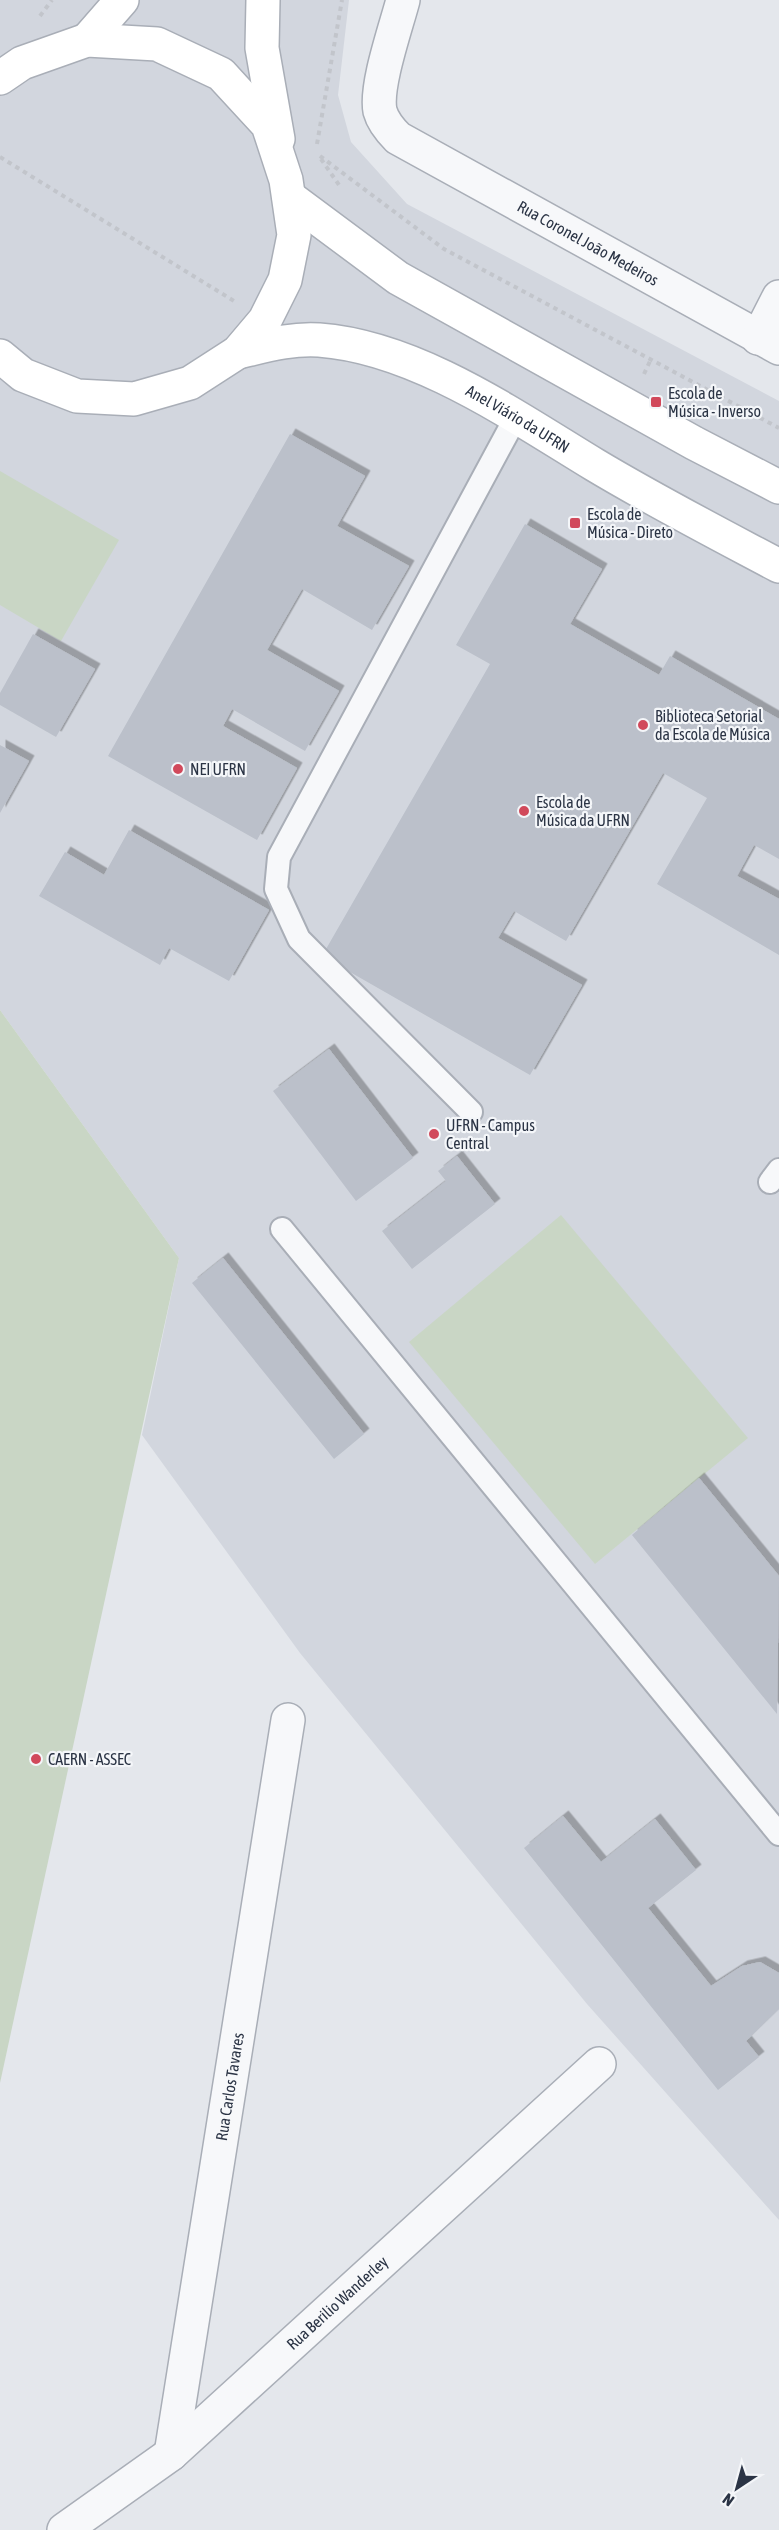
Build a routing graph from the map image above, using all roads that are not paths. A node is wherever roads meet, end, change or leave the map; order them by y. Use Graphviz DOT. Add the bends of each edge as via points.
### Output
graph roads {
  1 [pos="122,0"];
  2 [pos="263,0"];
  3 [pos="403,0"];
  4 [pos="87,40"];
  5 [pos="0,78"];
  6 [pos="286,184"];
  7 [pos="779,297"];
  8 [pos="769,343"];
  9 [pos="238,352"];
  10 [pos="0,356"];
  11 [pos="516,417"];
  12 [pos="779,487"];
  13 [pos="779,566"];
  14 [pos="471,1112"];
  15 [pos="282,1228"];
  16 [pos="288,1719"];
  17 [pos="779,1834"];
  18 [pos="599,2064"];
  19 [pos="171,2454"];
  20 [pos="64,2530"];
  1 -- 4 [label="main road"];
  2 -- 6 [label="main road" via="262,48"];
  3 -- 8 [label="street, Rua Coronel João Medeiros" via="379,93 380,111 398,138"];
  4 -- 5 [label="main road" via="22,63"];
  4 -- 6 [label="main road" via="157,44 220,74 268,125"];
  6 -- 9 [label="main road" via="294,235 285,280 265,320"];
  6 -- 12 [label="main road" via="398,278"];
  7 -- 8 [label="street"];
  9 -- 10 [label="main road" via="190,383 135,399 77,396 23,375"];
  9 -- 11 [label="main road, Anel Viário da UFRN" via="318,339 359,347 404,360"];
  11 -- 13 [label="main road, Anel Viário da UFRN"];
  11 -- 14 [label="lane" via="279,857 276,889 299,939"];
  15 -- 17 [label="lane"];
  16 -- 19 [label="street, Rua Carlos Tavares"];
  18 -- 19 [label="street, Rua Berilio Wanderley"];
  19 -- 20 [label="street, Rua Berilio Wanderley"];
}
